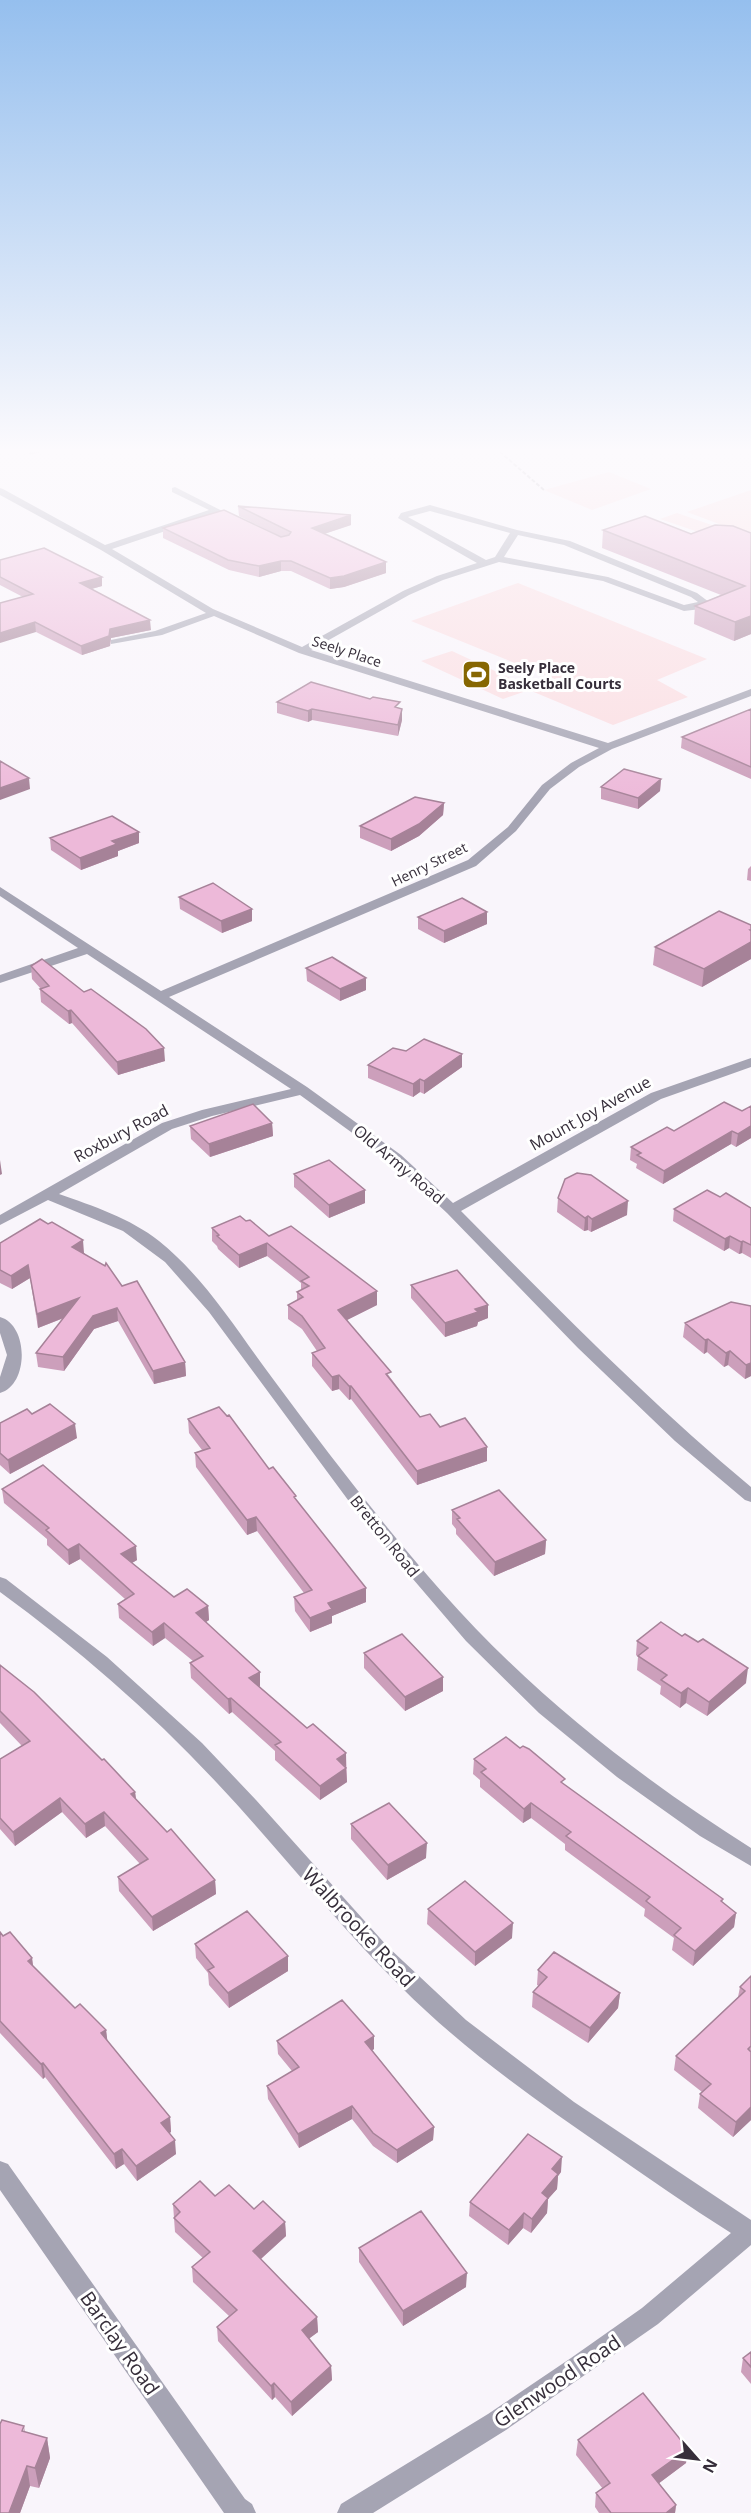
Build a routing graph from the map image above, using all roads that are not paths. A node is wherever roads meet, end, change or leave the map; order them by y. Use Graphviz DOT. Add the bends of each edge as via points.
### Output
graph roads {
  1 [pos="140,569"];
  2 [pos="468,569"];
  3 [pos="556,569"];
  4 [pos="613,569"];
  5 [pos="630,569"];
  6 [pos="588,575"];
  7 [pos="214,613"];
  8 [pos="116,642"];
  9 [pos="303,651"];
  10 [pos="751,692"];
  11 [pos="608,747"];
  12 [pos="0,891"];
  13 [pos="88,949"];
  14 [pos="0,980"];
  15 [pos="160,996"];
  16 [pos="751,1062"];
  17 [pos="302,1090"];
  18 [pos="46,1194"];
  19 [pos="452,1210"];
  20 [pos="0,1221"];
  21 [pos="0,1322"];
  22 [pos="0,1388"];
  23 [pos="751,1496"];
  24 [pos="0,1583"];
  25 [pos="751,1858"];
  26 [pos="0,2171"];
  27 [pos="751,2232"];
  28 [pos="243,2513"];
  29 [pos="350,2513"];
  1 -- 7 [label="street, Seely Place"];
  2 -- 9 [label="street" via="406,593"];
  3 -- 6 [label="street"];
  4 -- 6 [label="street"];
  5 -- 6 [label="street" via="704,602 698,607 684,608"];
  7 -- 8 [label="street" via="158,633"];
  7 -- 9 [label="street, Seely Place"];
  9 -- 11 [label="street, Seely Place"];
  10 -- 11 [label="street, Henry Street"];
  11 -- 15 [label="street, Henry Street" via="546,787 512,829 471,863"];
  12 -- 13 [label="street, Old Army Road"];
  13 -- 14 [label="street"];
  13 -- 15 [label="street, Old Army Road"];
  15 -- 17 [label="street, Old Army Road"];
  16 -- 19 [label="street, Mount Joy Avenue" via="656,1096"];
  17 -- 18 [label="street, Roxbury Road" via="167,1126"];
  17 -- 19 [label="street, Old Army Road" via="396,1158"];
  18 -- 20 [label="street, Roxbury Road"];
  18 -- 25 [label="street, Bretton Road" via="119,1223 171,1260 206,1298 372,1522 479,1646 576,1737 681,1815"];
  19 -- 23 [label="street, Old Army Road" via="584,1344"];
  21 -- 22 [label="street" via="14,1343 16,1354 15,1366"];
  24 -- 27 [label="street, Walbrooke Road" via="97,1658 196,1749 363,1935 458,2026 511,2070"];
  26 -- 28 [label="street, Barclay Road"];
  27 -- 29 [label="street, Glenwood Road" via="650,2316 579,2366"];
}
